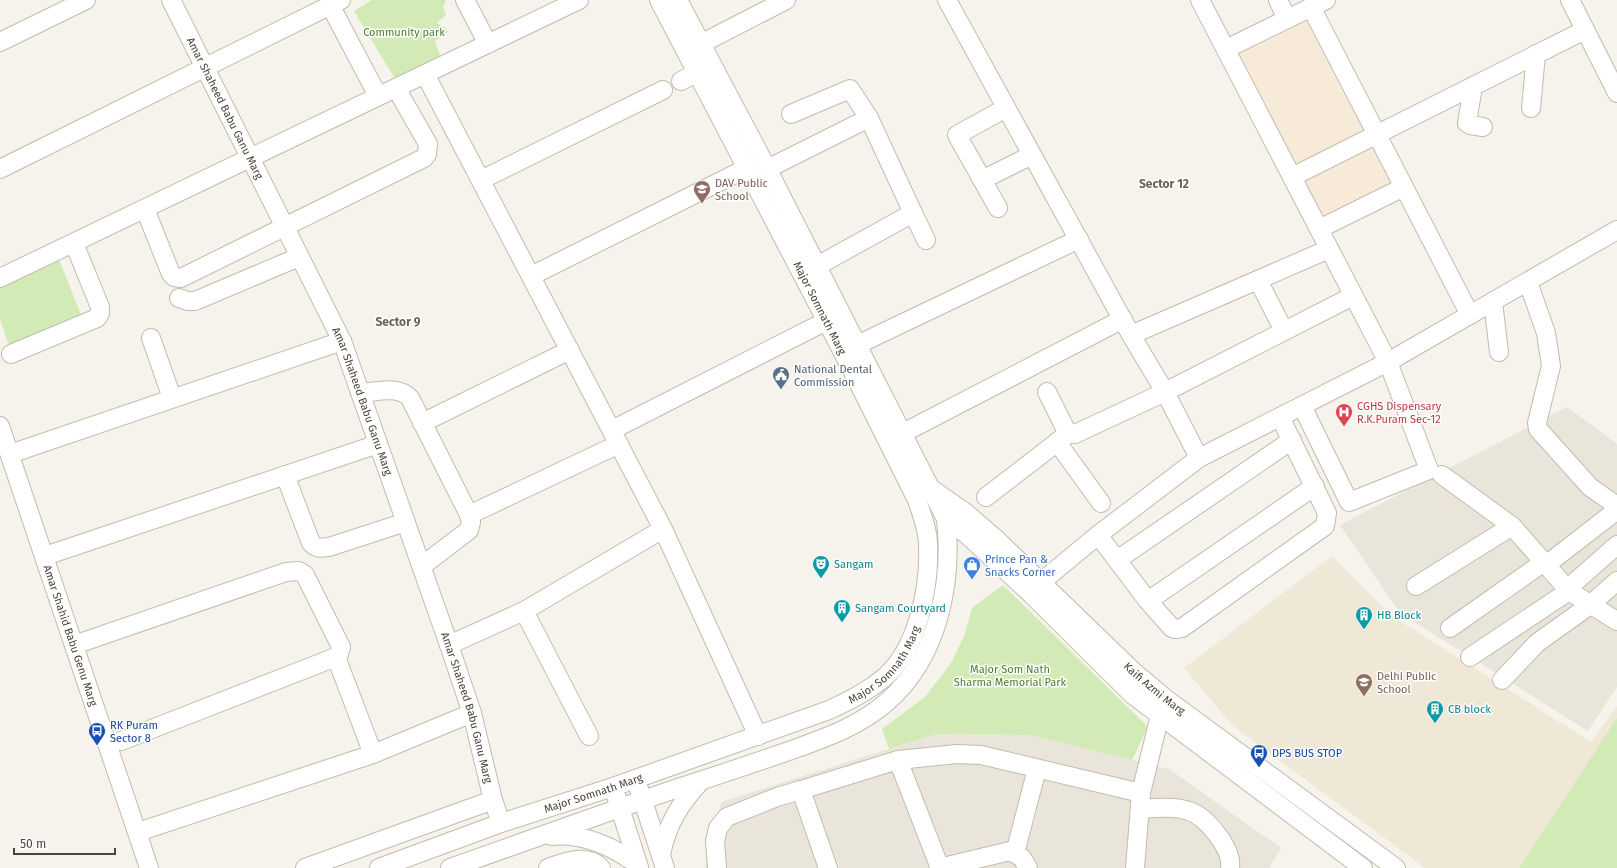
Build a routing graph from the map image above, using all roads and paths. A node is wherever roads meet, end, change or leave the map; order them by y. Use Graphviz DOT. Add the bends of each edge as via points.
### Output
graph roads {
  1 [pos="86,0"];
  2 [pos="171,0"];
  3 [pos="465,0"];
  4 [pos="579,0"];
  5 [pos="659,0"];
  6 [pos="678,0"];
  7 [pos="786,0"];
  8 [pos="947,0"];
  9 [pos="1200,0"];
  10 [pos="1278,0"];
  11 [pos="1570,0"];
  12 [pos="336,3"];
  13 [pos="1318,4"];
  14 [pos="1287,18"];
  15 [pos="1585,30"];
  16 [pos="0,42"];
  17 [pos="488,44"];
  18 [pos="694,47"];
  19 [pos="1226,49"];
  20 [pos="1536,54"];
  21 [pos="205,68"];
  22 [pos="698,72"];
  23 [pos="425,74"];
  24 [pos="681,81"];
  25 [pos="1473,86"];
  26 [pos="396,88"];
  27 [pos="663,90"];
  28 [pos="1617,93"];
  29 [pos="378,96"];
  30 [pos="1006,108"];
  31 [pos="1531,108"];
  32 [pos="791,114"];
  33 [pos="869,118"];
  34 [pos="1483,127"];
  35 [pos="1377,135"];
  36 [pos="1032,155"];
  37 [pos="250,158"];
  38 [pos="747,168"];
  39 [pos="0,169"];
  40 [pos="767,169"];
  41 [pos="1292,177"];
  42 [pos="481,180"];
  43 [pos="982,180"];
  44 [pos="1404,187"];
  45 [pos="998,208"];
  46 [pos="145,209"];
  47 [pos="913,213"];
  48 [pos="284,227"];
  49 [pos="1319,229"];
  50 [pos="1617,230"];
  51 [pos="1079,239"];
  52 [pos="926,240"];
  53 [pos="74,243"];
  54 [pos="1329,248"];
  55 [pos="299,257"];
  56 [pos="817,266"];
  57 [pos="531,276"];
  58 [pos="0,278"];
  59 [pos="1258,280"];
  60 [pos="1528,282"];
  61 [pos="1353,296"];
  62 [pos="179,298"];
  63 [pos="1493,302"];
  64 [pos="1470,315"];
  65 [pos="834,317"];
  66 [pos="1123,319"];
  67 [pos="1284,331"];
  68 [pos="1132,335"];
  69 [pos="151,338"];
  70 [pos="342,341"];
  71 [pos="857,345"];
  72 [pos="570,350"];
  73 [pos="1499,352"];
  74 [pos="11,354"];
  75 [pos="1388,362"];
  76 [pos="1047,392"];
  77 [pos="1165,392"];
  78 [pos="360,393"];
  79 [pos="172,398"];
  80 [pos="1302,406"];
  81 [pos="1280,417"];
  82 [pos="422,423"];
  83 [pos="0,426"];
  84 [pos="903,433"];
  85 [pos="616,437"];
  86 [pos="1063,437"];
  87 [pos="1292,440"];
  88 [pos="378,444"];
  89 [pos="10,454"];
  90 [pos="1199,458"];
  91 [pos="285,475"];
  92 [pos="1442,475"];
  93 [pos="1315,486"];
  94 [pos="931,488"];
  95 [pos="986,497"];
  96 [pos="1101,503"];
  97 [pos="1617,506"];
  98 [pos="1617,510"];
  99 [pos="469,515"];
  100 [pos="946,519"];
  101 [pos="406,522"];
  102 [pos="1512,526"];
  103 [pos="663,529"];
  104 [pos="1098,535"];
  105 [pos="1617,546"];
  106 [pos="45,556"];
  107 [pos="1117,560"];
  108 [pos="1545,563"];
  109 [pos="422,566"];
  110 [pos="1617,581"];
  111 [pos="1416,586"];
  112 [pos="1035,588"];
  113 [pos="1568,590"];
  114 [pos="1148,601"];
  115 [pos="1590,605"];
  116 [pos="524,611"];
  117 [pos="1617,621"];
  118 [pos="1450,628"];
  119 [pos="74,645"];
  120 [pos="449,645"];
  121 [pos="336,657"];
  122 [pos="1470,657"];
  123 [pos="1502,680"];
  124 [pos="1163,707"];
  125 [pos="472,713"];
  126 [pos="588,736"];
  127 [pos="758,736"];
  128 [pos="121,741"];
  129 [pos="373,754"];
  130 [pos="898,760"];
  131 [pos="1037,768"];
  132 [pos="635,779"];
  133 [pos="700,781"];
  134 [pos="613,787"];
  135 [pos="801,790"];
  136 [pos="493,800"];
  137 [pos="643,800"];
  138 [pos="1140,801"];
  139 [pos="621,808"];
  140 [pos="501,823"];
  141 [pos="138,832"];
  142 [pos="540,837"];
  143 [pos="1015,853"];
  144 [pos="663,861"];
  145 [pos="638,867"];
  146 [pos="149,868"];
  147 [pos="305,868"];
  148 [pos="378,868"];
  149 [pos="450,868"];
  150 [pos="548,868"];
  151 [pos="601,868"];
  152 [pos="716,868"];
  153 [pos="828,868"];
  154 [pos="940,868"];
  155 [pos="1028,868"];
  156 [pos="1135,868"];
  157 [pos="1230,868"];
  158 [pos="1363,868"];
  159 [pos="1396,868"];
  1 -- 16 [label="street"];
  2 -- 21 [label="street, Amar Shaheed Babu Ganu Marg"];
  3 -- 17 [label="street"];
  4 -- 17 [label="street"];
  5 -- 18 [label="street, Major Somnath Marg"];
  6 -- 18 [label="street, Major Somnath Marg"];
  7 -- 18 [label="street"];
  8 -- 30 [label="street"];
  9 -- 19 [label="street"];
  10 -- 14 [label="street"];
  11 -- 15 [label="street"];
  12 -- 21 [label="street"];
  12 -- 29 [label="street"];
  13 -- 14 [label="street"];
  13 -- 35 [label="street"];
  14 -- 19 [label="street"];
  15 -- 20 [label="street"];
  15 -- 28 [label="street"];
  17 -- 23 [label="street"];
  18 -- 22 [label="street, Major Somnath Marg"];
  18 -- 40 [label="street, Major Somnath Marg"];
  19 -- 41 [label="street"];
  20 -- 25 [label="street"];
  20 -- 31 [label="street"];
  21 -- 37 [label="street, Amar Shaheed Babu Ganu Marg"];
  21 -- 39 [label="street"];
  22 -- 24 [label="street"];
  22 -- 38 [label="street, Major Somnath Marg"];
  23 -- 26 [label="street"];
  23 -- 42 [label="street"];
  25 -- 34 [label="street" via="1467,123"];
  25 -- 35 [label="street"];
  26 -- 29 [label="street"];
  26 -- 48 [label="street" via="428,144 428,154"];
  27 -- 42 [label="street"];
  29 -- 37 [label="street"];
  30 -- 36 [label="street"];
  30 -- 43 [label="street" via="957,135"];
  32 -- 33 [label="street" via="850,89"];
  33 -- 40 [label="street"];
  33 -- 47 [label="street"];
  35 -- 41 [label="street"];
  35 -- 44 [label="street"];
  36 -- 43 [label="street"];
  36 -- 51 [label="street"];
  37 -- 46 [label="street"];
  37 -- 48 [label="street, Amar Shaheed Babu Ganu Marg"];
  38 -- 57 [label="street"];
  38 -- 65 [label="street, Major Somnath Marg"];
  40 -- 56 [label="street, Major Somnath Marg"];
  41 -- 49 [label="street"];
  42 -- 57 [label="street"];
  43 -- 45 [label="street"];
  44 -- 49 [label="street"];
  44 -- 64 [label="street"];
  46 -- 48 [label="street" via="171,274 181,278"];
  46 -- 53 [label="street"];
  47 -- 52 [label="street"];
  47 -- 56 [label="street"];
  48 -- 55 [label="street, Amar Shaheed Babu Ganu Marg"];
  49 -- 54 [label="street"];
  50 -- 60 [label="street"];
  51 -- 66 [label="street"];
  51 -- 71 [label="street"];
  53 -- 58 [label="street"];
  53 -- 74 [label="street" via="100,313 97,318"];
  54 -- 59 [label="street"];
  54 -- 61 [label="street"];
  55 -- 62 [label="street" via="195,300"];
  55 -- 70 [label="street, Amar Shaheed Babu Ganu Marg"];
  56 -- 65 [label="street, Major Somnath Marg"];
  57 -- 72 [label="street"];
  59 -- 67 [label="street"];
  59 -- 68 [label="street"];
  60 -- 63 [label="street"];
  60 -- 97 [label="street" via="1546,333 1551,366 1537,423 1538,429 1590,487"];
  61 -- 67 [label="street"];
  61 -- 75 [label="street"];
  63 -- 64 [label="street"];
  63 -- 73 [label="street"];
  64 -- 75 [label="street"];
  65 -- 71 [label="street, Major Somnath Marg"];
  65 -- 85 [label="street"];
  65 -- 127 [label="street, Major Somnath Marg" via="917,500 924,521 928,564 921,614 907,649 887,675 872,687 829,710"];
  66 -- 68 [label="street"];
  66 -- 84 [label="street"];
  67 -- 77 [label="street"];
  68 -- 77 [label="street"];
  69 -- 79 [label="street"];
  70 -- 78 [label="street, Amar Shaheed Babu Ganu Marg"];
  70 -- 79 [label="street"];
  71 -- 84 [label="street, Major Somnath Marg"];
  72 -- 82 [label="street"];
  72 -- 85 [label="street"];
  75 -- 80 [label="street"];
  75 -- 80 [label="street" via="1429,470 1349,502"];
  76 -- 86 [label="street" via="1066,430"];
  77 -- 86 [label="street" via="1081,432"];
  77 -- 90 [label="street"];
  78 -- 82 [label="street" via="391,390 400,392 410,398"];
  78 -- 88 [label="street, Amar Shaheed Babu Ganu Marg"];
  79 -- 89 [label="street"];
  80 -- 81 [label="street"];
  81 -- 87 [label="street"];
  81 -- 90 [label="street"];
  82 -- 99 [label="street"];
  83 -- 89 [label="street, Amar Shahid Babu Genu Marg"];
  84 -- 94 [label="street, Major Somnath Marg"];
  85 -- 99 [label="street"];
  85 -- 103 [label="street"];
  86 -- 95 [label="street"];
  86 -- 96 [label="street"];
  87 -- 93 [label="street"];
  87 -- 107 [label="street"];
  88 -- 91 [label="street"];
  88 -- 101 [label="street, Amar Shaheed Babu Ganu Marg"];
  89 -- 106 [label="street, Amar Shahid Babu Genu Marg"];
  90 -- 104 [label="street"];
  91 -- 101 [label="street" via="311,543 315,547 329,547"];
  91 -- 106 [label="street"];
  92 -- 102 [label="street"];
  93 -- 114 [label="street"];
  93 -- 114 [label="street" via="1327,513 1325,526 1182,628 1172,628"];
  94 -- 100 [label="street, Major Somnath Marg"];
  94 -- 112 [label="street, Kaifi Azmi Marg" via="995,538"];
  98 -- 108 [label="street"];
  99 -- 109 [label="street" via="469,530"];
  100 -- 112 [label="street"];
  100 -- 133 [label="street, Major Somnath Marg" via="947,571 940,612 928,645 916,667 888,701 870,715 833,736"];
  101 -- 109 [label="street, Amar Shaheed Babu Ganu Marg"];
  102 -- 108 [label="street"];
  102 -- 111 [label="street"];
  103 -- 116 [label="street"];
  103 -- 127 [label="street"];
  104 -- 107 [label="street"];
  104 -- 112 [label="street"];
  105 -- 113 [label="street"];
  106 -- 119 [label="street, Amar Shahid Babu Genu Marg"];
  107 -- 114 [label="street"];
  108 -- 113 [label="street"];
  108 -- 118 [label="street"];
  109 -- 120 [label="street, Amar Shaheed Babu Ganu Marg"];
  110 -- 115 [label="street"];
  112 -- 124 [label="street, Kaifi Azmi Marg" via="1135,673"];
  113 -- 115 [label="street"];
  113 -- 122 [label="street"];
  115 -- 117 [label="street"];
  115 -- 123 [label="street" via="1537,643"];
  116 -- 120 [label="street"];
  116 -- 126 [label="street"];
  119 -- 121 [label="street" via="286,572 299,571 305,575 341,647"];
  119 -- 141 [label="street, Amar Shahid Babu Genu Marg"];
  120 -- 125 [label="street, Amar Shaheed Babu Ganu Marg"];
  121 -- 128 [label="street"];
  121 -- 129 [label="street"];
  124 -- 138 [label="street"];
  124 -- 158 [label="street"];
  124 -- 159 [label="street, Kaifi Azmi Marg"];
  125 -- 129 [label="street"];
  125 -- 136 [label="street, Amar Shaheed Babu Ganu Marg"];
  127 -- 132 [label="street, Major Somnath Marg"];
  129 -- 141 [label="street"];
  130 -- 131 [label="street" via="957,754 981,755"];
  130 -- 135 [label="street"];
  130 -- 154 [label="street"];
  131 -- 138 [label="street"];
  131 -- 143 [label="street"];
  132 -- 134 [label="street, Major Somnath Marg"];
  132 -- 137 [label="street"];
  133 -- 137 [label="street, Major Somnath Marg"];
  133 -- 144 [label="street" via="674,814 666,833"];
  134 -- 139 [label="street"];
  134 -- 140 [label="street, Major Somnath Marg"];
  135 -- 152 [label="street" via="727,817 718,828 715,841"];
  135 -- 153 [label="street"];
  136 -- 140 [label="street, Amar Shaheed Babu Ganu Marg"];
  136 -- 147 [label="street"];
  137 -- 139 [label="street, Major Somnath Marg"];
  137 -- 144 [label="street"];
  138 -- 156 [label="street"];
  138 -- 157 [label="street" via="1198,814 1227,850"];
  139 -- 142 [label="street, Major Somnath Marg"];
  139 -- 145 [label="street"];
  140 -- 148 [label="street, Major Somnath Marg"];
  141 -- 146 [label="street, Amar Shahid Babu Genu Marg"];
  142 -- 145 [label="street" via="582,837 602,843 621,853"];
  142 -- 149 [label="street, Major Somnath Marg"];
  143 -- 154 [label="street" via="1010,851"];
  143 -- 155 [label="street" via="1022,858"];
  150 -- 151 [label="street" via="578,860 589,861"];
}
